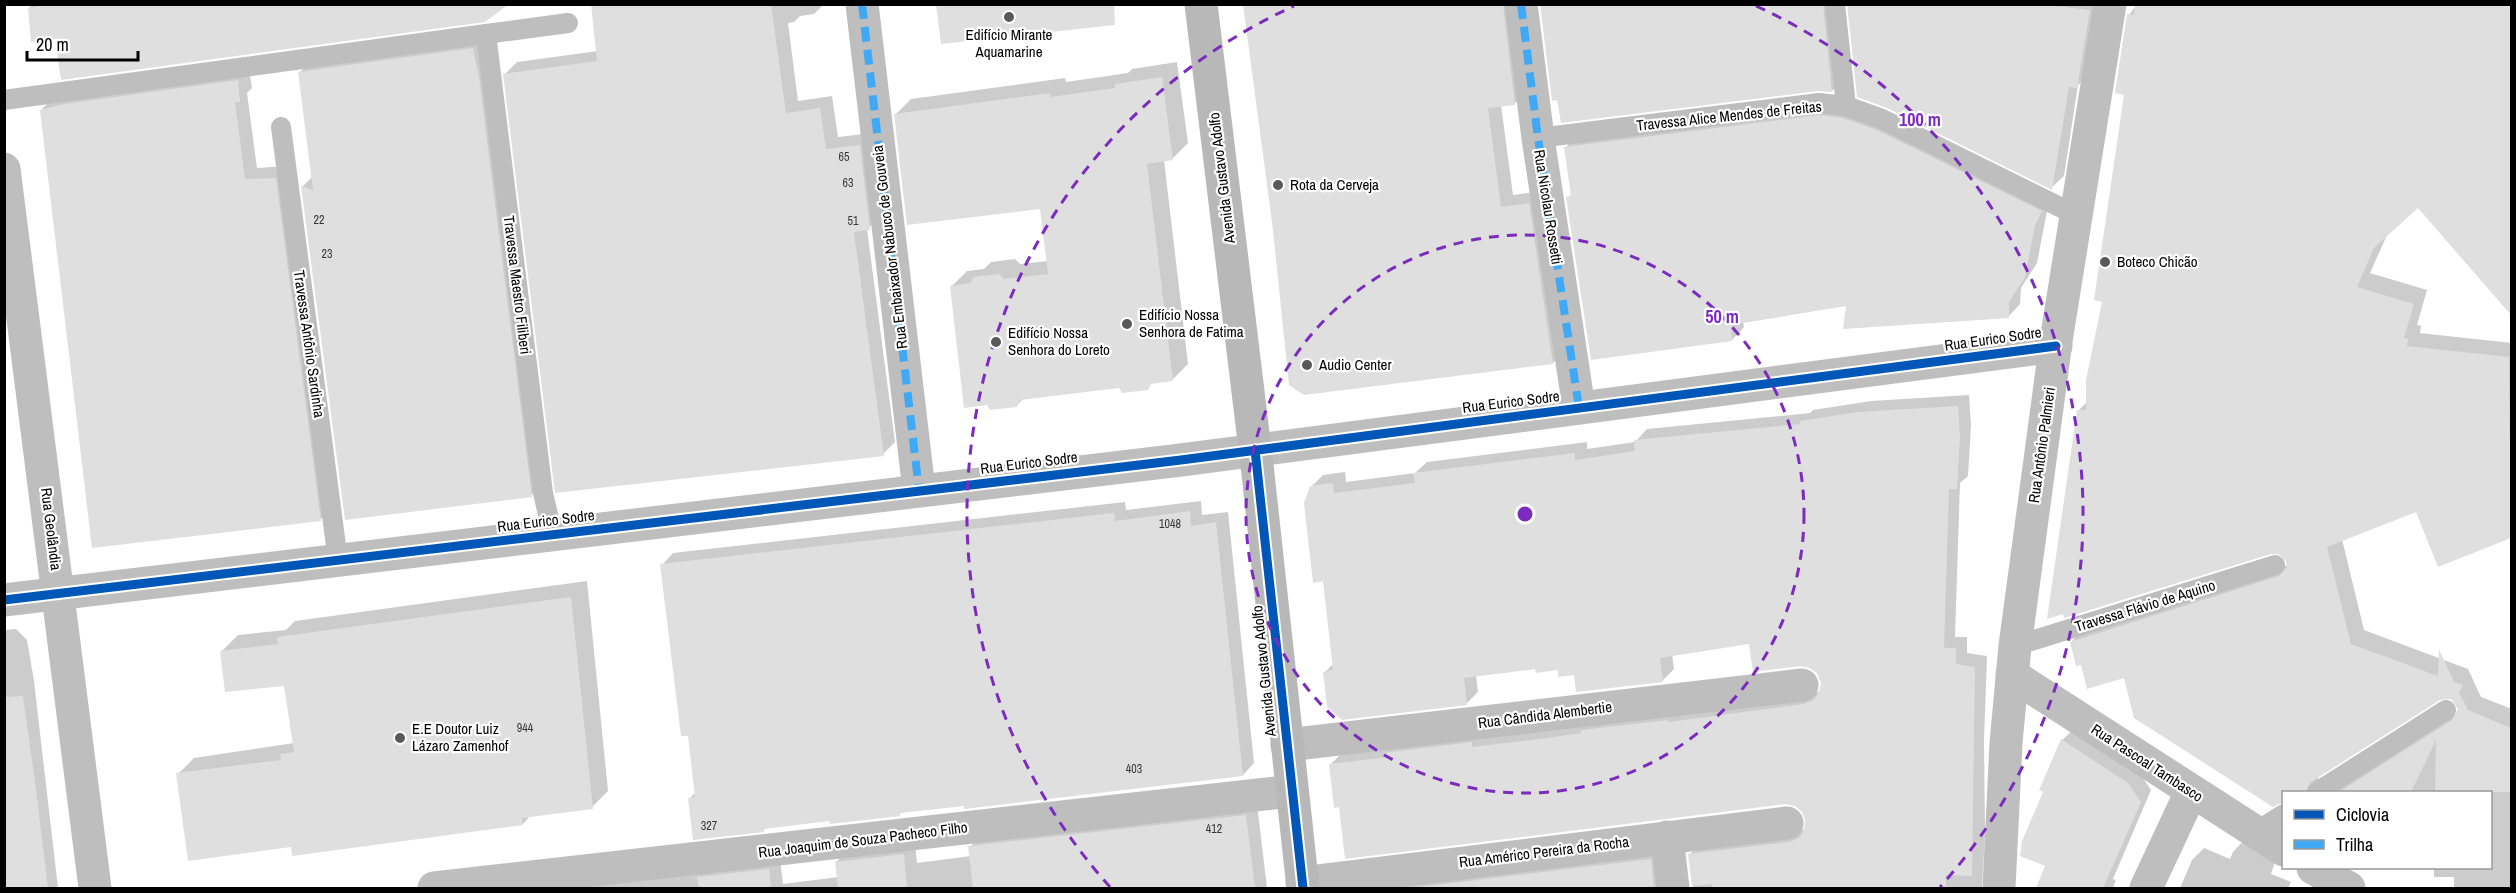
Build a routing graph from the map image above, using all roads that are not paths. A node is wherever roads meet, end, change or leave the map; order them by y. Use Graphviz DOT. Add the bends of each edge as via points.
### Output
graph roads {
  1 [pos="862,4"];
  2 [pos="1201,4"];
  3 [pos="1521,4"];
  4 [pos="1835,4"];
  5 [pos="2110,4"];
  6 [pos="568,23"];
  7 [pos="486,34"];
  8 [pos="4,100"];
  9 [pos="1846,106"];
  10 [pos="280,127"];
  11 [pos="1538,138"];
  12 [pos="4,169"];
  13 [pos="7,203"];
  14 [pos="2076,215"];
  15 [pos="2056,346"];
  16 [pos="1579,408"];
  17 [pos="1255,450"];
  18 [pos="920,490"];
  19 [pos="553,536"];
  20 [pos="338,561"];
  21 [pos="2275,565"];
  22 [pos="59,594"];
  23 [pos="4,600"];
  24 [pos="2014,660"];
  25 [pos="1803,685"];
  26 [pos="2446,710"];
  27 [pos="1287,745"];
  28 [pos="1292,790"];
  29 [pos="2319,791"];
  30 [pos="2191,792"];
  31 [pos="2282,815"];
  32 [pos="1787,823"];
  33 [pos="2254,833"];
  34 [pos="1667,837"];
  35 [pos="2282,849"];
  36 [pos="2316,869"];
  37 [pos="1303,886"];
  38 [pos="95,888"];
  39 [pos="434,888"];
  40 [pos="1673,888"];
  41 [pos="1999,888"];
  42 [pos="2146,888"];
  43 [pos="2349,888"];
  1 -- 18 [label="street, Rua Embaixador Nabuco de Gouveia"];
  2 -- 17 [label="main road, Avenida Gustavo Adolfo"];
  3 -- 11 [label="street, Rua Nicolau Rossetti"];
  4 -- 9 [label="lane"];
  5 -- 14 [label="street, Rua Antônio Palmieri"];
  6 -- 7 [label="lane"];
  7 -- 8 [label="lane"];
  7 -- 19 [label="lane, Travessa Maestro Filiberi" via="543,493"];
  9 -- 11 [label="lane, Travessa Alice Mendes de Freitas" via="1819,103"];
  9 -- 14 [label="lane, Travessa Alice Mendes de Freitas" via="1882,119"];
  10 -- 20 [label="lane, Travessa Antônio Sardinha"];
  11 -- 16 [label="street, Rua Nicolau Rossetti"];
  12 -- 13 [label="street, Rua Geolândia"];
  13 -- 22 [label="street, Rua Geolândia"];
  14 -- 15 [label="street, Rua Antônio Palmieri"];
  15 -- 16 [label="street, Rua Eurico Sodre"];
  15 -- 24 [label="street, Rua Antônio Palmieri"];
  16 -- 17 [label="street, Rua Eurico Sodre"];
  17 -- 18 [label="street, Rua Eurico Sodre"];
  17 -- 27 [label="main road, Avenida Gustavo Adolfo"];
  18 -- 19 [label="street, Rua Eurico Sodre"];
  19 -- 20 [label="street, Rua Eurico Sodre"];
  20 -- 22 [label="street, Rua Eurico Sodre"];
  21 -- 24 [label="lane, Travessa Flávio de Aquino"];
  22 -- 23 [label="street, Rua Eurico Sodre"];
  22 -- 38 [label="street, Rua Geolândia"];
  24 -- 30 [label="street, Rua Pascoal Tambasco"];
  24 -- 41 [label="street, Rua Antônio Palmieri"];
  25 -- 27 [label="street, Rua Cândida Alembertie"];
  26 -- 29 [label="lane"];
  27 -- 28 [label="main road, Avenida Gustavo Adolfo"];
  28 -- 37 [label="main road, Avenida Gustavo Adolfo"];
  28 -- 39 [label="street, Rua Joaquim de Souza Pacheco Filho"];
  30 -- 33 [label="street, Rua Pascoal Tambasco"];
  30 -- 42 [label="street"];
  31 -- 33 [label="lane"];
  32 -- 34 [label="street, Rua Américo Pereira da Rocha"];
  33 -- 35 [label="street, Rua Pascoal Tambasco"];
  34 -- 37 [label="street, Rua Américo Pereira da Rocha"];
  34 -- 40 [label="street"];
  36 -- 43 [label="street"];
}
